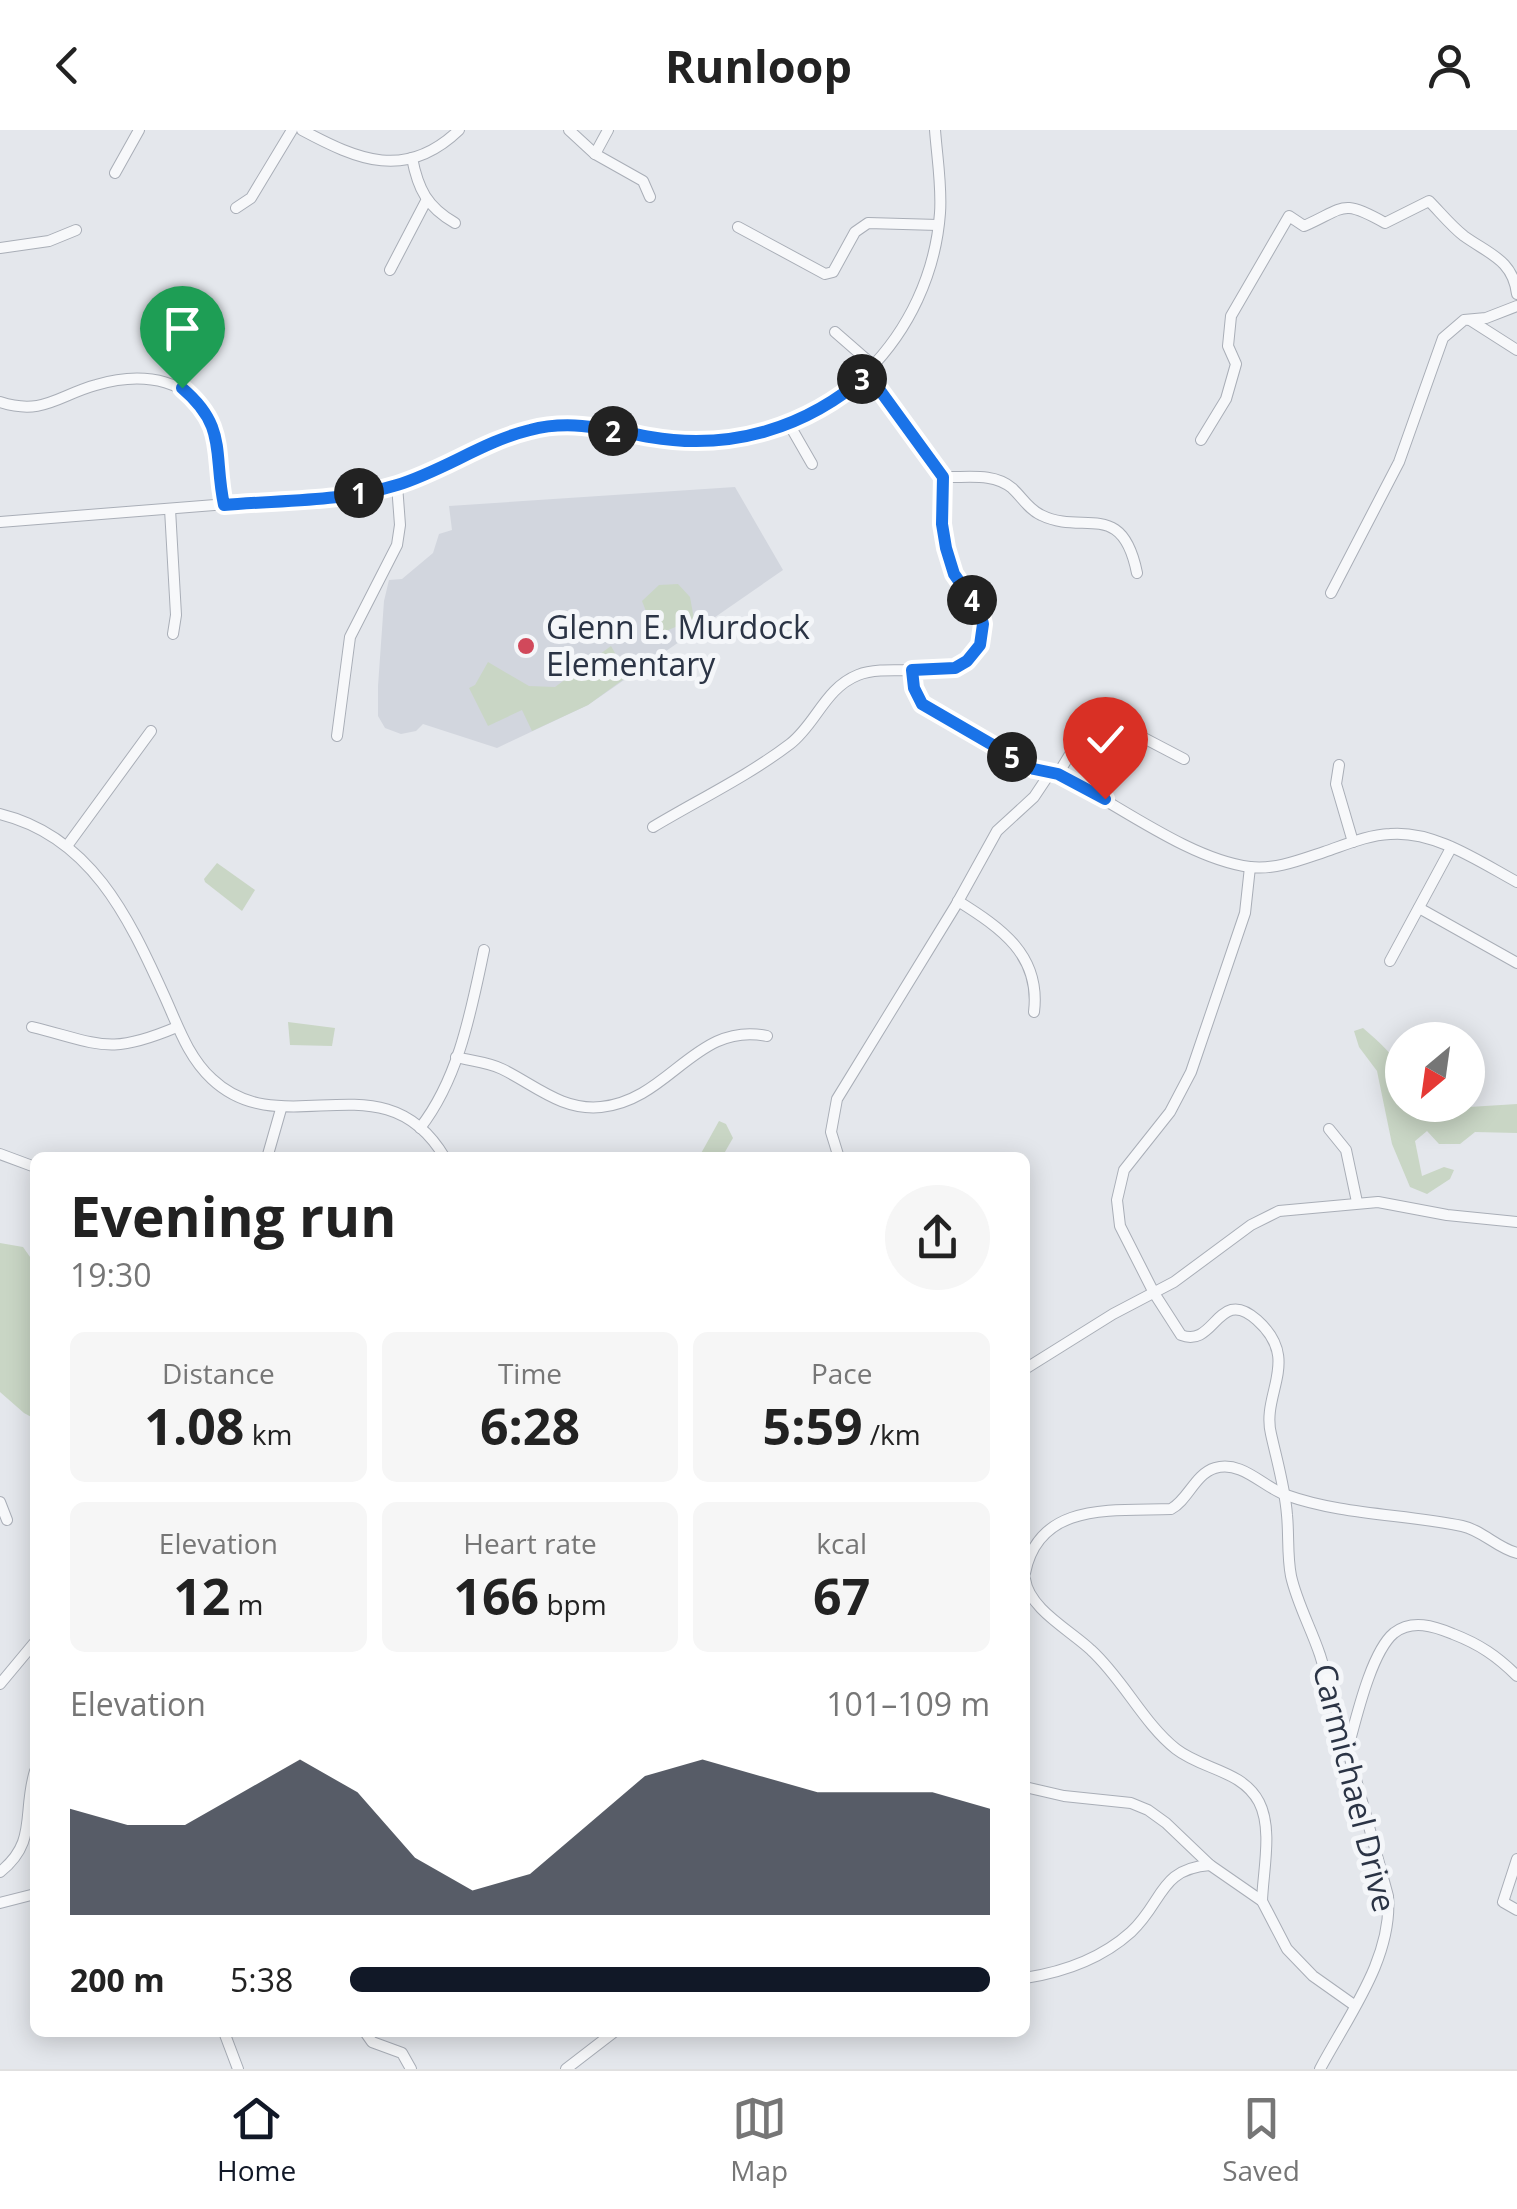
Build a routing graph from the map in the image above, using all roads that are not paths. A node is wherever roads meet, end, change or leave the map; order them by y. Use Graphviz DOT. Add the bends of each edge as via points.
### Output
graph roads {
  1 [pos="139,130"];
  2 [pos="292,130"];
  3 [pos="302,130"];
  4 [pos="459,130"];
  5 [pos="569,130"];
  6 [pos="608,130"];
  7 [pos="934,130"];
  8 [pos="594,154"];
  9 [pos="412,158"];
  10 [pos="115,172"];
  11 [pos="650,197"];
  12 [pos="426,201"];
  13 [pos="236,208"];
  14 [pos="455,223"];
  15 [pos="938,225"];
  16 [pos="738,227"];
  17 [pos="76,230"];
  18 [pos="0,248"];
  19 [pos="390,270"];
  20 [pos="1517,294"];
  21 [pos="1517,306"];
  22 [pos="1470,320"];
  23 [pos="835,332"];
  24 [pos="1517,350"];
  25 [pos="871,370"];
  26 [pos="0,402"];
  27 [pos="789,424"];
  28 [pos="1201,440"];
  29 [pos="812,464"];
  30 [pos="943,477"];
  31 [pos="398,485"];
  32 [pos="224,505"];
  33 [pos="170,509"];
  34 [pos="0,522"];
  35 [pos="1138,573"];
  36 [pos="1332,593"];
  37 [pos="173,634"];
  38 [pos="912,670"];
  39 [pos="151,730"];
  40 [pos="337,736"];
  41 [pos="1184,759"];
  42 [pos="1339,765"];
  43 [pos="1054,774"];
  44 [pos="0,814"];
  45 [pos="653,827"];
  46 [pos="1353,842"];
  47 [pos="67,846"];
  48 [pos="1451,848"];
  49 [pos="1250,867"];
  50 [pos="1517,882"];
  51 [pos="958,902"];
  52 [pos="1419,908"];
  53 [pos="484,950"];
  54 [pos="1390,961"];
  55 [pos="1517,963"];
  56 [pos="1034,1012"];
  57 [pos="32,1027"];
  58 [pos="177,1028"];
  59 [pos="767,1036"];
  60 [pos="456,1057"];
  61 [pos="281,1109"];
  62 [pos="420,1128"];
  63 [pos="1329,1130"];
  64 [pos="269,1152"];
  65 [pos="440,1152"];
  66 [pos="837,1152"];
  67 [pos="0,1154"];
  68 [pos="30,1165"];
  69 [pos="1356,1202"];
  70 [pos="1517,1222"];
  71 [pos="1154,1293"];
  72 [pos="1030,1366"];
  73 [pos="1285,1495"];
  74 [pos="0,1502"];
  75 [pos="7,1520"];
  76 [pos="1030,1552"];
  77 [pos="1517,1553"];
  78 [pos="1030,1595"];
  79 [pos="30,1648"];
  80 [pos="1517,1676"];
  81 [pos="0,1684"];
  82 [pos="1347,1750"];
  83 [pos="1030,1788"];
  84 [pos="30,1807"];
  85 [pos="1517,1860"];
  86 [pos="1210,1865"];
  87 [pos="0,1872"];
  88 [pos="30,1895"];
  89 [pos="1262,1901"];
  90 [pos="0,1904"];
  91 [pos="1517,1910"];
  92 [pos="1030,1978"];
  93 [pos="1354,2005"];
  94 [pos="226,2037"];
  95 [pos="368,2037"];
  96 [pos="608,2037"];
  97 [pos="238,2069"];
  98 [pos="412,2069"];
  99 [pos="566,2069"];
  100 [pos="1320,2069"];
  1 -- 10 [label="street"];
  2 -- 13 [label="street" via="251,198"];
  3 -- 9 [label="street" via="359,158"];
  4 -- 9 [label="street"];
  5 -- 8 [label="street"];
  6 -- 8 [label="street"];
  7 -- 15 [label="street"];
  8 -- 11 [label="street" via="643,181"];
  9 -- 12 [label="street"];
  12 -- 14 [label="street"];
  12 -- 19 [label="street"];
  15 -- 16 [label="street" via="868,224 830,274"];
  15 -- 25 [label="street" via="926,283 907,324"];
  17 -- 18 [label="street"];
  20 -- 28 [label="street" via="1502,259 1462,234 1429,201 1385,223 1340,207 1304,226 1289,216 1232,316 1228,346 1236,364 1226,399"];
  21 -- 22 [label="street"];
  22 -- 24 [label="street"];
  22 -- 36 [label="street" via="1444,338 1398,462"];
  23 -- 25 [label="street"];
  25 -- 27 [label="street"];
  25 -- 30 [label="street"];
  26 -- 32 [label="street" via="40,406 115,381 170,381 200,404 212,425"];
  27 -- 29 [label="street"];
  27 -- 31 [label="street" via="707,442 584,425 529,430"];
  30 -- 35 [label="street" via="991,478 1044,518 1104,525 1129,544"];
  30 -- 38 [label="street" via="946,548 954,574 980,611 984,632 962,665"];
  31 -- 32 [label="street"];
  31 -- 40 [label="street" via="397,545 350,637"];
  32 -- 33 [label="street"];
  33 -- 34 [label="street"];
  33 -- 37 [label="street"];
  38 -- 43 [label="street" via="914,688 929,710"];
  38 -- 45 [label="street" via="867,672 836,687 789,745"];
  39 -- 47 [label="street"];
  41 -- 43 [label="street" via="1098,714"];
  42 -- 46 [label="street" via="1336,784"];
  43 -- 49 [label="street" via="1189,846"];
  43 -- 51 [label="street" via="998,831"];
  44 -- 47 [label="street"];
  46 -- 48 [label="street" via="1394,833"];
  46 -- 49 [label="street" via="1289,864"];
  47 -- 58 [label="street" via="103,880 128,919"];
  48 -- 50 [label="street"];
  48 -- 52 [label="street"];
  49 -- 71 [label="street" via="1245,913 1191,1072 1170,1112 1124,1170 1117,1200 1120,1226"];
  51 -- 56 [label="street" via="994,923 1021,952 1037,989"];
  51 -- 66 [label="street" via="837,1099 832,1132"];
  52 -- 54 [label="street"];
  52 -- 55 [label="street"];
  53 -- 60 [label="street"];
  57 -- 58 [label="street" via="110,1046"];
  58 -- 61 [label="street" via="224,1090"];
  59 -- 60 [label="street" via="734,1033 715,1040 654,1086 606,1107 570,1105 497,1066"];
  60 -- 62 [label="street" via="443,1096"];
  61 -- 62 [label="street" via="368,1104"];
  61 -- 64 [label="street"];
  62 -- 65 [label="street"];
  63 -- 69 [label="street" via="1346,1150"];
  67 -- 68 [label="street"];
  69 -- 70 [label="street"];
  69 -- 71 [label="street" via="1269,1215"];
  71 -- 72 [label="street"];
  71 -- 73 [label="street, Carmichael Drive" via="1185,1337 1201,1336 1235,1309 1267,1331 1280,1366 1269,1425"];
  73 -- 76 [label="street" via="1249,1473 1213,1468 1170,1510 1084,1511 1049,1530"];
  73 -- 77 [label="street" via="1468,1526"];
  73 -- 82 [label="street, Carmichael Drive" via="1291,1575"];
  74 -- 75 [label="street"];
  78 -- 89 [label="street" via="1124,1684 1168,1743 1244,1782 1256,1797 1265,1824"];
  79 -- 81 [label="street"];
  80 -- 82 [label="street" via="1475,1642 1431,1626 1404,1628 1391,1635 1377,1660"];
  82 -- 93 [label="street, Carmichael Drive" via="1390,1923"];
  83 -- 86 [label="street" via="1132,1803 1166,1823"];
  84 -- 87 [label="street" via="26,1842"];
  85 -- 91 [label="street" via="1503,1902"];
  86 -- 89 [label="street"];
  86 -- 92 [label="street" via="1182,1869 1128,1934 1096,1956"];
  88 -- 90 [label="street"];
  89 -- 93 [label="street" via="1288,1949"];
  93 -- 100 [label="street, Carmichael Drive"];
  94 -- 97 [label="street"];
  95 -- 98 [label="street" via="402,2053"];
  96 -- 99 [label="street"];
}
